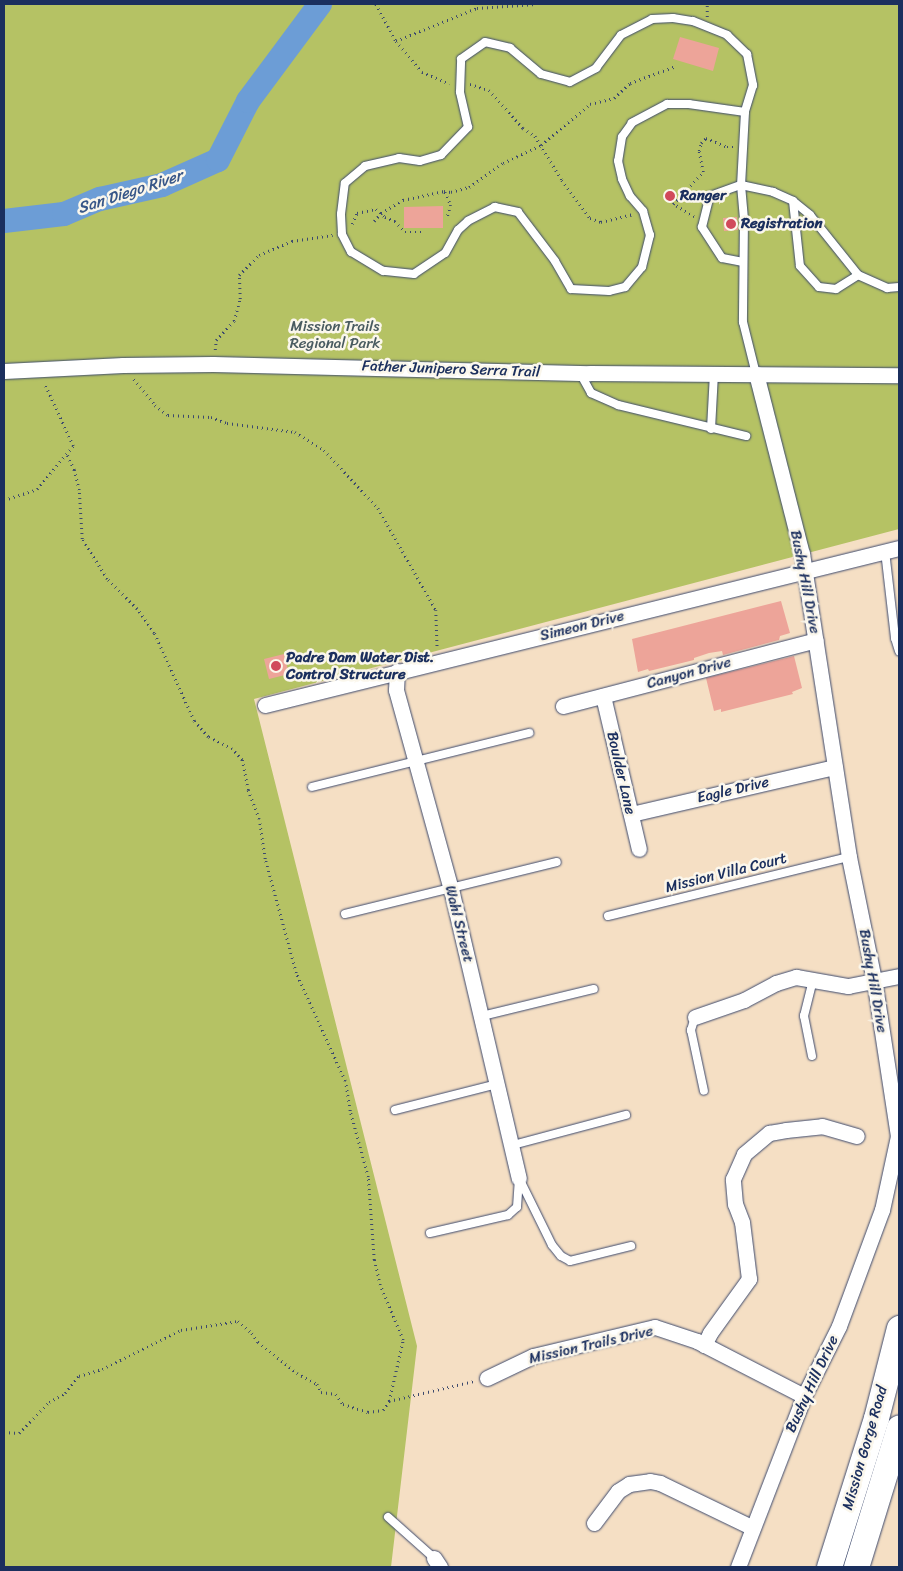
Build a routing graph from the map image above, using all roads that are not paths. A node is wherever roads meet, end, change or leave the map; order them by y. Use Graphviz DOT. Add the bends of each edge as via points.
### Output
graph roads {
  1 [pos="745,112"];
  2 [pos="741,185"];
  3 [pos="793,201"];
  4 [pos="743,262"];
  5 [pos="858,275"];
  6 [pos="899,287"];
  7 [pos="4,371"];
  8 [pos="580,373"];
  9 [pos="714,374"];
  10 [pos="756,374"];
  11 [pos="899,375"];
  12 [pos="710,429"];
  13 [pos="746,436"];
  14 [pos="892,550"];
  15 [pos="805,572"];
  16 [pos="816,640"];
  17 [pos="899,651"];
  18 [pos="398,671"];
  19 [pos="603,696"];
  20 [pos="265,705"];
  21 [pos="563,706"];
  22 [pos="529,733"];
  23 [pos="415,762"];
  24 [pos="835,767"];
  25 [pos="312,787"];
  26 [pos="631,814"];
  27 [pos="639,849"];
  28 [pos="849,857"];
  29 [pos="557,862"];
  30 [pos="450,889"];
  31 [pos="345,914"];
  32 [pos="608,916"];
  33 [pos="899,976"];
  34 [pos="813,980"];
  35 [pos="874,980"];
  36 [pos="594,989"];
  37 [pos="482,1016"];
  38 [pos="695,1016"];
  39 [pos="812,1056"];
  40 [pos="497,1084"];
  41 [pos="704,1091"];
  42 [pos="395,1110"];
  43 [pos="626,1115"];
  44 [pos="857,1136"];
  45 [pos="513,1145"];
  46 [pos="519,1178"];
  47 [pos="430,1233"];
  48 [pos="631,1246"];
  49 [pos="899,1328"];
  50 [pos="704,1345"];
  51 [pos="488,1378"];
  52 [pos="804,1396"];
  53 [pos="899,1427"];
  54 [pos="872,1430"];
  55 [pos="895,1452"];
  56 [pos="388,1517"];
  57 [pos="594,1523"];
  58 [pos="753,1528"];
  59 [pos="437,1563"];
  60 [pos="738,1567"];
  61 [pos="829,1567"];
  62 [pos="856,1567"];
  1 -- 1 [label="lane" via="667,104 632,122 622,137 618,161 622,179 630,196 643,211 650,235 642,267 625,287 609,292 571,289 518,212 495,207 468,221 458,230 445,253 414,274 383,271 351,252 342,234 345,183 365,166 399,158 420,161 441,155 468,127 460,85 461,59 485,42 510,48 541,74 570,82 596,68 621,35 652,19 693,21 727,34 746,54 753,85"];
  1 -- 2 [label="lane"];
  2 -- 3 [label="lane" via="773,192"];
  2 -- 4 [label="lane"];
  2 -- 4 [label="lane" via="710,196 702,227 722,258"];
  3 -- 5 [label="lane" via="810,215"];
  3 -- 5 [label="lane" via="800,266 819,287 836,289"];
  4 -- 10 [label="lane" via="743,322"];
  5 -- 6 [label="lane" via="887,288"];
  7 -- 8 [label="street, Father Junipero Serra Trail" via="123,364 213,364"];
  8 -- 9 [label="street, Father Junipero Serra Trail"];
  8 -- 12 [label="lane" via="591,393 618,405"];
  9 -- 10 [label="street, Father Junipero Serra Trail"];
  9 -- 12 [label="lane"];
  10 -- 11 [label="street, Father Junipero Serra Trail"];
  10 -- 15 [label="street, Bushy Hill Drive"];
  12 -- 13 [label="lane"];
  14 -- 15 [label="street, Simeon Drive"];
  14 -- 17 [label="lane" via="895,638"];
  15 -- 16 [label="street, Bushy Hill Drive"];
  15 -- 18 [label="street, Simeon Drive"];
  16 -- 19 [label="street, Canyon Drive"];
  16 -- 24 [label="street, Bushy Hill Drive"];
  18 -- 20 [label="street, Simeon Drive"];
  18 -- 23 [label="street, Wahl Street" via="396,690"];
  19 -- 21 [label="street, Canyon Drive"];
  19 -- 26 [label="street, Boulder Lane"];
  22 -- 23 [label="lane"];
  23 -- 25 [label="lane"];
  23 -- 30 [label="street, Wahl Street"];
  24 -- 26 [label="street, Eagle Drive"];
  24 -- 28 [label="street, Bushy Hill Drive"];
  26 -- 27 [label="street, Boulder Lane"];
  28 -- 32 [label="lane, Mission Villa Court"];
  28 -- 35 [label="street, Bushy Hill Drive"];
  29 -- 30 [label="lane"];
  30 -- 31 [label="lane"];
  30 -- 37 [label="street, Wahl Street"];
  33 -- 35 [label="street"];
  34 -- 35 [label="street" via="848,986"];
  34 -- 38 [label="street" via="796,977 744,1000"];
  34 -- 39 [label="lane" via="804,1016"];
  35 -- 52 [label="street, Bushy Hill Drive" via="898,1136 882,1210 839,1326"];
  36 -- 37 [label="lane"];
  37 -- 40 [label="street, Wahl Street"];
  38 -- 41 [label="lane" via="691,1030"];
  40 -- 42 [label="lane"];
  40 -- 45 [label="street, Wahl Street"];
  43 -- 45 [label="lane"];
  44 -- 50 [label="street" via="822,1126 786,1130 769,1133 744,1154 734,1179 734,1204 742,1222 749,1279"];
  45 -- 46 [label="street, Wahl Street"];
  46 -- 47 [label="lane" via="517,1207 508,1215"];
  46 -- 48 [label="lane" via="552,1245 561,1256 570,1261"];
  49 -- 54 [label="main road, Mission Gorge Road"];
  50 -- 51 [label="street, Mission Trails Drive" via="655,1327 533,1356"];
  50 -- 52 [label="street, Mission Trails Drive"];
  52 -- 58 [label="street, Bushy Hill Drive"];
  53 -- 54 [label="street"];
  53 -- 55 [label="main road, Mission Gorge Road"];
  54 -- 55 [label="street"];
  54 -- 61 [label="main road, Mission Gorge Road"];
  55 -- 62 [label="main road, Mission Gorge Road"];
  56 -- 59 [label="lane"];
  57 -- 58 [label="street" via="618,1491 629,1484 650,1481"];
  58 -- 60 [label="street, Bushy Hill Drive"];
}
